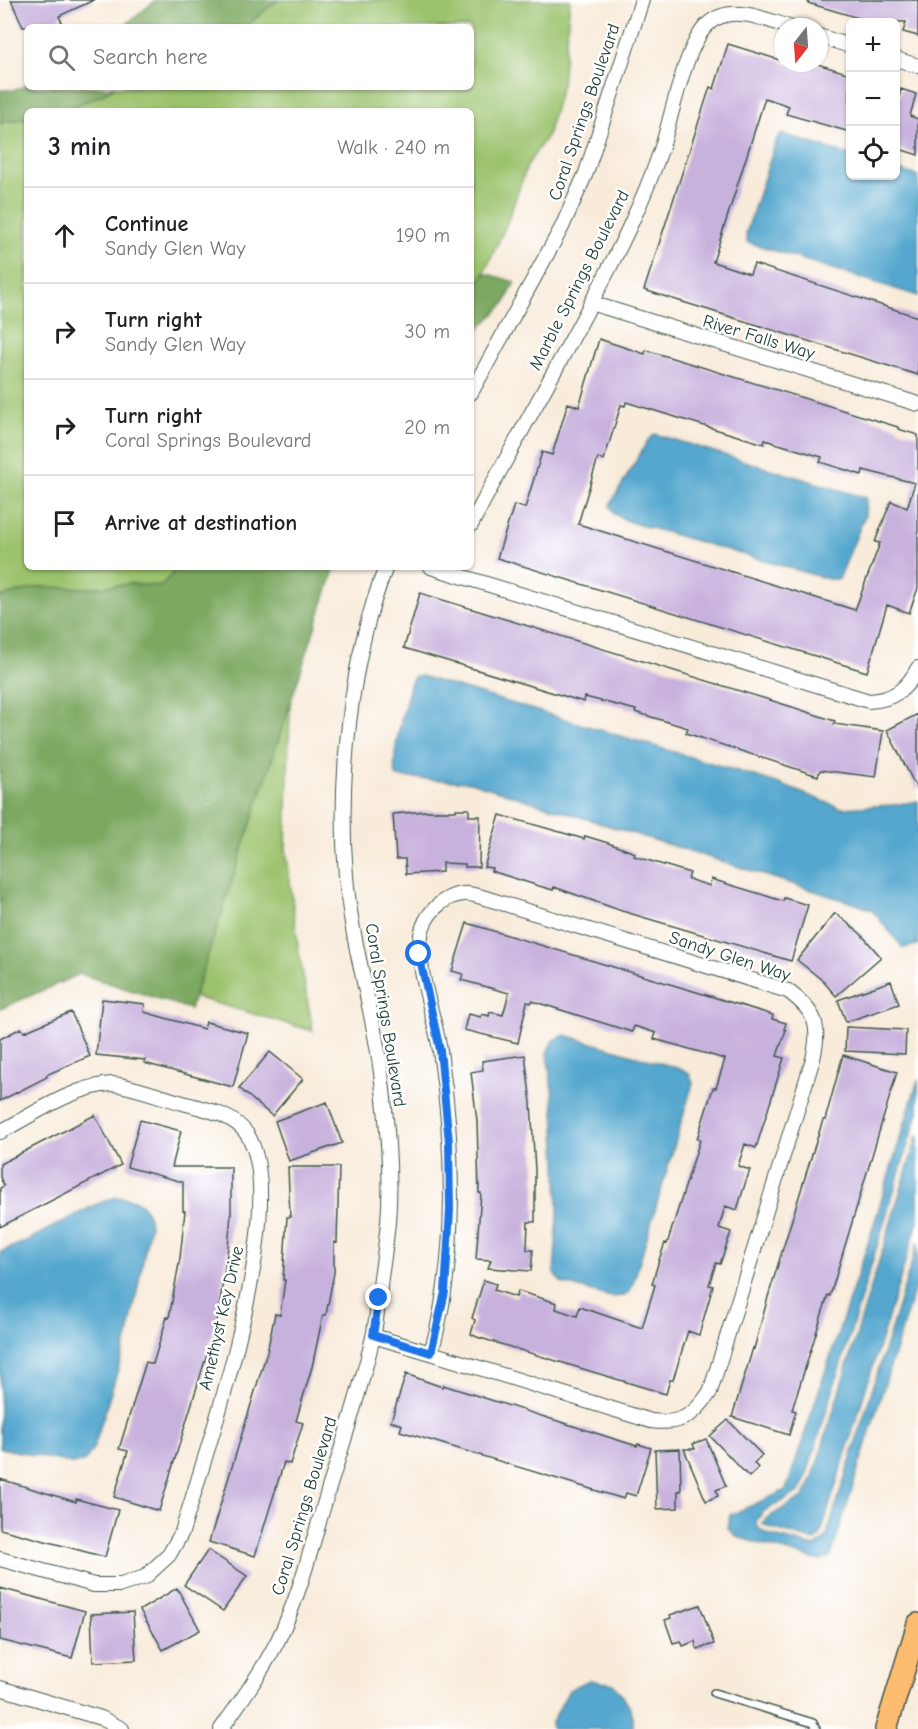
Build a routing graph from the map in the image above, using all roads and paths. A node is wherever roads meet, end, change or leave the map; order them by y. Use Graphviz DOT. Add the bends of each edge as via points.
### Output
graph roads {
  1 [pos="642,0"];
  2 [pos="774,22"];
  3 [pos="828,39"];
  4 [pos="846,45"];
  5 [pos="900,60"];
  6 [pos="918,66"];
  7 [pos="591,303"];
  8 [pos="474,388"];
  9 [pos="918,404"];
  10 [pos="474,519"];
  11 [pos="385,570"];
  12 [pos="450,570"];
  13 [pos="918,668"];
  14 [pos="0,1131"];
  15 [pos="373,1335"];
  16 [pos="431,1353"];
  17 [pos="0,1559"];
  18 [pos="918,1624"];
  19 [pos="0,1688"];
  20 [pos="714,1693"];
  21 [pos="122,1729"];
  22 [pos="221,1729"];
  23 [pos="816,1729"];
  24 [pos="886,1729"];
  1 -- 8 [label="street, Coral Springs Boulevard" via="586,173 562,227"];
  2 -- 7 [label="street, Marble Springs Boulevard" via="730,14 710,22 699,34 647,186"];
  3 -- 4 [label="street"];
  5 -- 6 [label="street"];
  7 -- 9 [label="street, River Falls Way"];
  7 -- 10 [label="street, Marble Springs Boulevard"];
  11 -- 15 [label="street, Coral Springs Boulevard" via="358,671 349,724 344,800 346,877 381,1070 387,1148 388,1221"];
  12 -- 13 [label="street" via="869,701 881,701 900,692"];
  14 -- 17 [label="street, Amethyst Key Drive" via="82,1089 114,1084 230,1119 246,1133 258,1157 260,1185 257,1247 235,1353 182,1532 169,1555 145,1576 121,1585 94,1585"];
  15 -- 16 [label="street, Sandy Glen Way"];
  15 -- 22 [label="street, Coral Springs Boulevard" via="294,1601 276,1643"];
  16 -- 16 [label="street, Sandy Glen Way" via="445,1292 449,1142 440,1050 419,954 427,916 443,901 463,894 482,897 788,991 805,1004 815,1022 818,1040 710,1392 699,1408 668,1423 651,1421"];
  18 -- 24 [label="main road"];
  19 -- 21 [label="street" via="101,1718"];
  20 -- 23 [label="lane" via="813,1723"];
}
